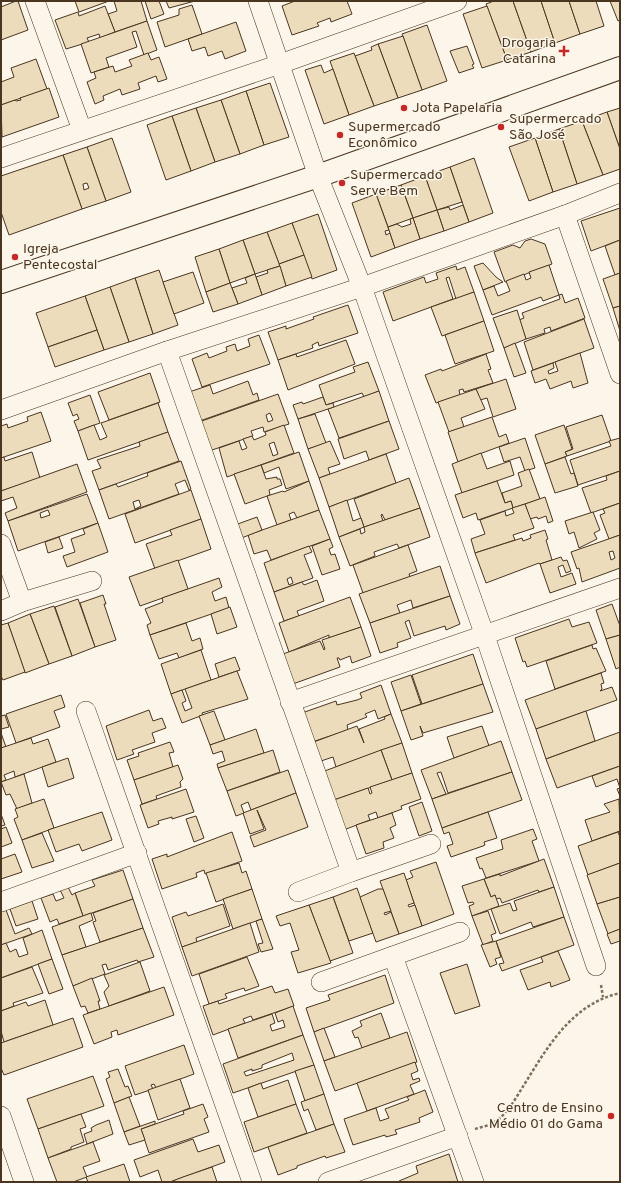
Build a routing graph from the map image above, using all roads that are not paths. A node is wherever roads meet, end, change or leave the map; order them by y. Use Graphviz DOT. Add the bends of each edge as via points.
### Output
graph roads {
  1 [pos="35,1"];
  2 [pos="258,1"];
  3 [pos="457,1"];
  4 [pos="280,64"];
  5 [pos="620,68"];
  6 [pos="82,130"];
  7 [pos="1,158"];
  8 [pos="318,176"];
  9 [pos="620,193"];
  10 [pos="565,215"];
  11 [pos="1,282"];
  12 [pos="362,287"];
  13 [pos="167,351"];
  14 [pos="620,374"];
  15 [pos="1,410"];
  16 [pos="1,544"];
  17 [pos="92,581"];
  18 [pos="620,588"];
  19 [pos="22,602"];
  20 [pos="1,611"];
  21 [pos="486,636"];
  22 [pos="290,702"];
  23 [pos="86,711"];
  24 [pos="432,844"];
  25 [pos="137,853"];
  26 [pos="351,872"];
  27 [pos="298,892"];
  28 [pos="1,902"];
  29 [pos="460,932"];
  30 [pos="393,956"];
  31 [pos="596,966"];
  32 [pos="321,982"];
  33 [pos="1,1116"];
  34 [pos="458,1136"];
  35 [pos="24,1182"];
  36 [pos="252,1182"];
  37 [pos="328,1182"];
  38 [pos="474,1182"];
  1 -- 6 [label="street"];
  2 -- 4 [label="street"];
  3 -- 4 [label="street"];
  4 -- 6 [label="street"];
  4 -- 8 [label="street"];
  5 -- 8 [label="street"];
  6 -- 7 [label="street"];
  8 -- 11 [label="street"];
  8 -- 12 [label="street"];
  9 -- 10 [label="street"];
  10 -- 12 [label="street"];
  10 -- 14 [label="street"];
  12 -- 13 [label="street"];
  12 -- 21 [label="street"];
  13 -- 15 [label="street"];
  13 -- 22 [label="street"];
  16 -- 19 [label="street"];
  17 -- 19 [label="street"];
  18 -- 21 [label="street"];
  19 -- 20 [label="street"];
  21 -- 22 [label="street"];
  21 -- 31 [label="street"];
  22 -- 26 [label="street"];
  23 -- 25 [label="street"];
  24 -- 26 [label="street"];
  25 -- 28 [label="street"];
  25 -- 36 [label="street"];
  26 -- 27 [label="street"];
  29 -- 30 [label="street"];
  30 -- 32 [label="street"];
  30 -- 34 [label="street"];
  33 -- 35 [label="street"];
  34 -- 37 [label="street"];
  34 -- 38 [label="street"];
}
